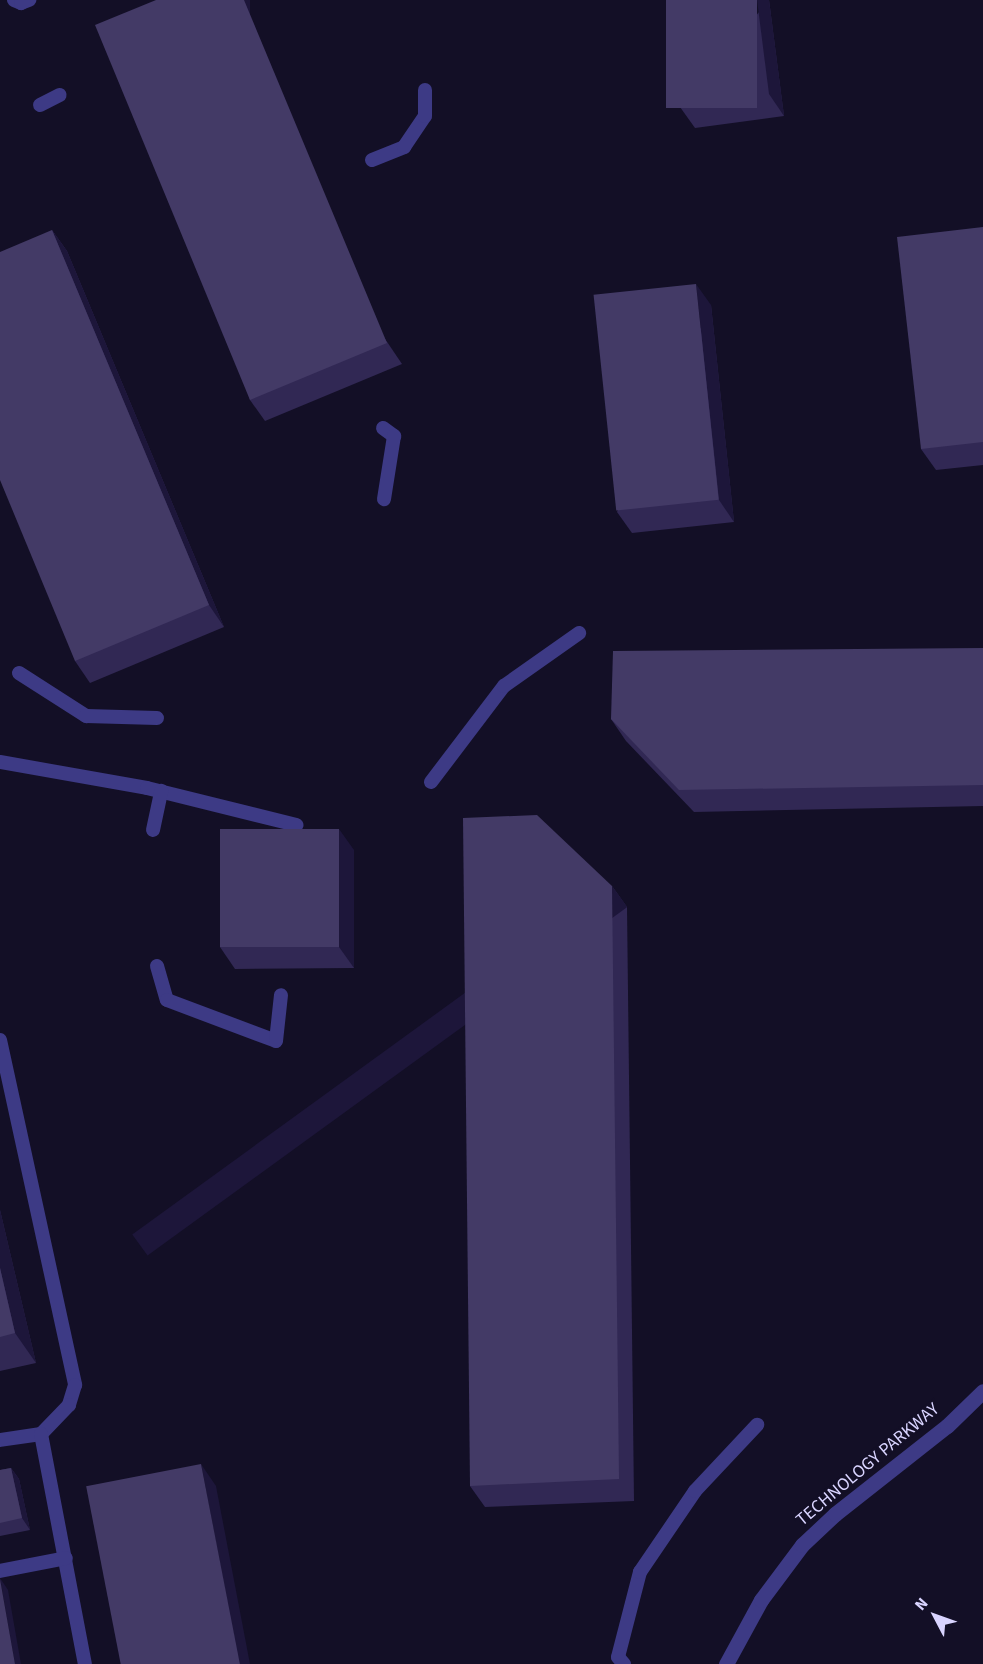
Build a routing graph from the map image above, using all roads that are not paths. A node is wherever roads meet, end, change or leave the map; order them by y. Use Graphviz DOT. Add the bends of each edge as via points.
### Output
graph roads {
  1 [pos="14,0"];
  2 [pos="29,0"];
  3 [pos="425,90"];
  4 [pos="60,95"];
  5 [pos="40,105"];
  6 [pos="372,160"];
  7 [pos="383,428"];
  8 [pos="384,499"];
  9 [pos="579,633"];
  10 [pos="19,673"];
  11 [pos="157,718"];
  12 [pos="0,762"];
  13 [pos="431,782"];
  14 [pos="162,791"];
  15 [pos="297,825"];
  16 [pos="153,830"];
  17 [pos="157,966"];
  18 [pos="281,995"];
  19 [pos="0,1040"];
  20 [pos="983,1391"];
  21 [pos="757,1425"];
  22 [pos="41,1434"];
  23 [pos="0,1440"];
  24 [pos="66,1558"];
  25 [pos="0,1571"];
  26 [pos="85,1664"];
  27 [pos="624,1664"];
  28 [pos="726,1664"];
  1 -- 2 [label="lane"];
  3 -- 6 [label="lane" via="425,116 404,147"];
  4 -- 5 [label="lane"];
  7 -- 8 [label="lane" via="394,436"];
  9 -- 13 [label="lane" via="504,686"];
  10 -- 11 [label="lane" via="86,716"];
  12 -- 14 [label="lane"];
  14 -- 15 [label="lane"];
  14 -- 16 [label="lane"];
  17 -- 18 [label="lane" via="167,1000 276,1041"];
  19 -- 22 [label="lane" via="75,1385 69,1405"];
  20 -- 28 [label="street, TECHNOLOGY PARKWAY" via="947,1426 835,1514 802,1545 761,1600"];
  21 -- 27 [label="lane" via="695,1491 640,1572 618,1657"];
  22 -- 23 [label="lane"];
  22 -- 24 [label="lane"];
  24 -- 25 [label="lane"];
  24 -- 26 [label="lane"];
}
